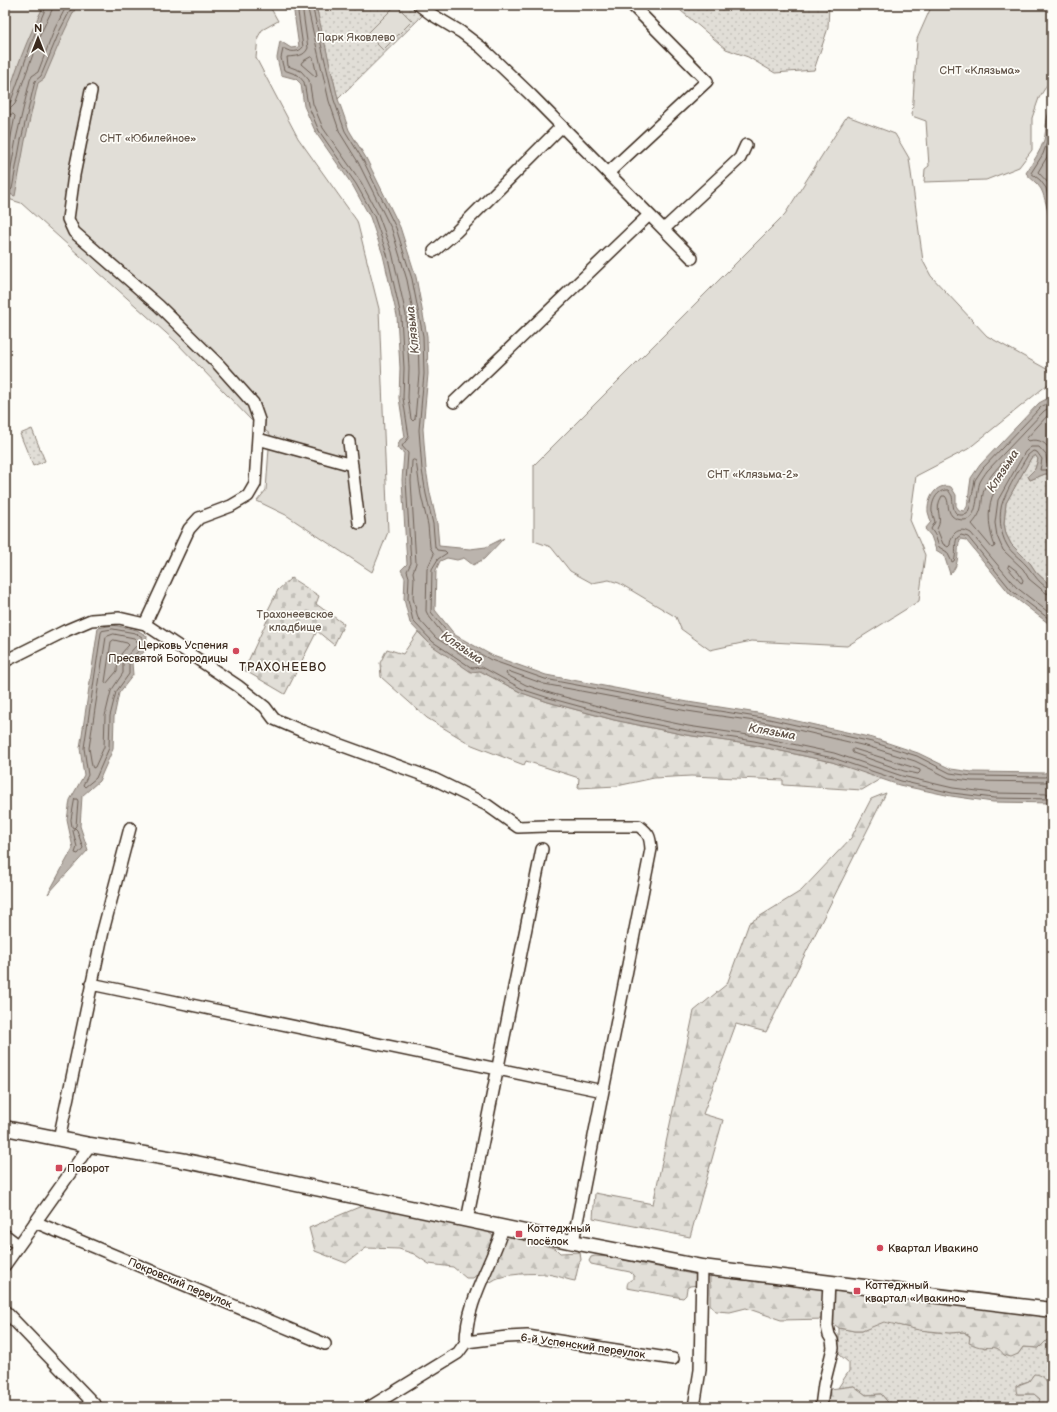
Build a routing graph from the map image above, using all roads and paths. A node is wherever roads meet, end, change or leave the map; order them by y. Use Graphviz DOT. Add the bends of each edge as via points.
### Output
graph roads {
  1 [pos="419,5"];
  2 [pos="632,5"];
  3 [pos="91,91"];
  4 [pos="561,127"];
  5 [pos="746,145"];
  6 [pos="608,173"];
  7 [pos="649,215"];
  8 [pos="664,229"];
  9 [pos="434,251"];
  10 [pos="692,258"];
  11 [pos="454,402"];
  12 [pos="258,438"];
  13 [pos="349,442"];
  14 [pos="352,465"];
  15 [pos="359,523"];
  16 [pos="145,624"];
  17 [pos="5,661"];
  18 [pos="130,828"];
  19 [pos="542,849"];
  20 [pos="91,984"];
  21 [pos="498,1069"];
  22 [pos="603,1091"];
  23 [pos="5,1128"];
  24 [pos="58,1139"];
  25 [pos="90,1145"];
  26 [pos="467,1220"];
  27 [pos="35,1222"];
  28 [pos="503,1228"];
  29 [pos="5,1235"];
  30 [pos="573,1242"];
  31 [pos="18,1245"];
  32 [pos="5,1265"];
  33 [pos="702,1267"];
  34 [pos="829,1282"];
  35 [pos="1052,1310"];
  36 [pos="5,1311"];
  37 [pos="466,1342"];
  38 [pos="325,1344"];
  39 [pos="673,1359"];
  40 [pos="97,1407"];
  41 [pos="370,1407"];
  42 [pos="694,1407"];
  43 [pos="821,1407"];
  1 -- 4 [label="street" via="482,48"];
  2 -- 6 [label="street" via="707,81"];
  3 -- 12 [label="street" via="75,168 68,219 74,232 158,306 219,365 253,403 259,420"];
  4 -- 6 [label="street"];
  4 -- 9 [label="street"];
  5 -- 8 [label="street" via="740,158"];
  6 -- 7 [label="street"];
  7 -- 8 [label="street"];
  7 -- 11 [label="street"];
  8 -- 10 [label="street"];
  12 -- 14 [label="street"];
  12 -- 16 [label="street" via="255,484 248,496 231,506 199,518 189,529"];
  13 -- 14 [label="street"];
  14 -- 15 [label="street"];
  16 -- 17 [label="street" via="118,618 91,620"];
  16 -- 22 [label="street" via="238,686 265,707 274,719 434,779 487,805 518,827 639,826 648,833 650,848"];
  18 -- 20 [label="street"];
  19 -- 21 [label="street"];
  20 -- 21 [label="street"];
  20 -- 24 [label="street"];
  21 -- 22 [label="street"];
  21 -- 26 [label="street"];
  22 -- 30 [label="street"];
  23 -- 24 [label="main road"];
  24 -- 25 [label="main road"];
  25 -- 26 [label="main road" via="186,1161"];
  25 -- 27 [label="street"];
  26 -- 28 [label="main road"];
  27 -- 31 [label="street"];
  27 -- 38 [label="street, Покровский переулок"];
  28 -- 30 [label="main road"];
  28 -- 37 [label="street" via="472,1305"];
  29 -- 31 [label="street"];
  30 -- 33 [label="main road"];
  31 -- 32 [label="street"];
  33 -- 34 [label="main road"];
  33 -- 42 [label="street" via="700,1370"];
  34 -- 35 [label="main road"];
  34 -- 43 [label="street" via="827,1326 833,1348"];
  36 -- 40 [label="street"];
  37 -- 39 [label="street, 6-й Успенский переулок" via="528,1336"];
  37 -- 41 [label="street" via="458,1353"];
}
